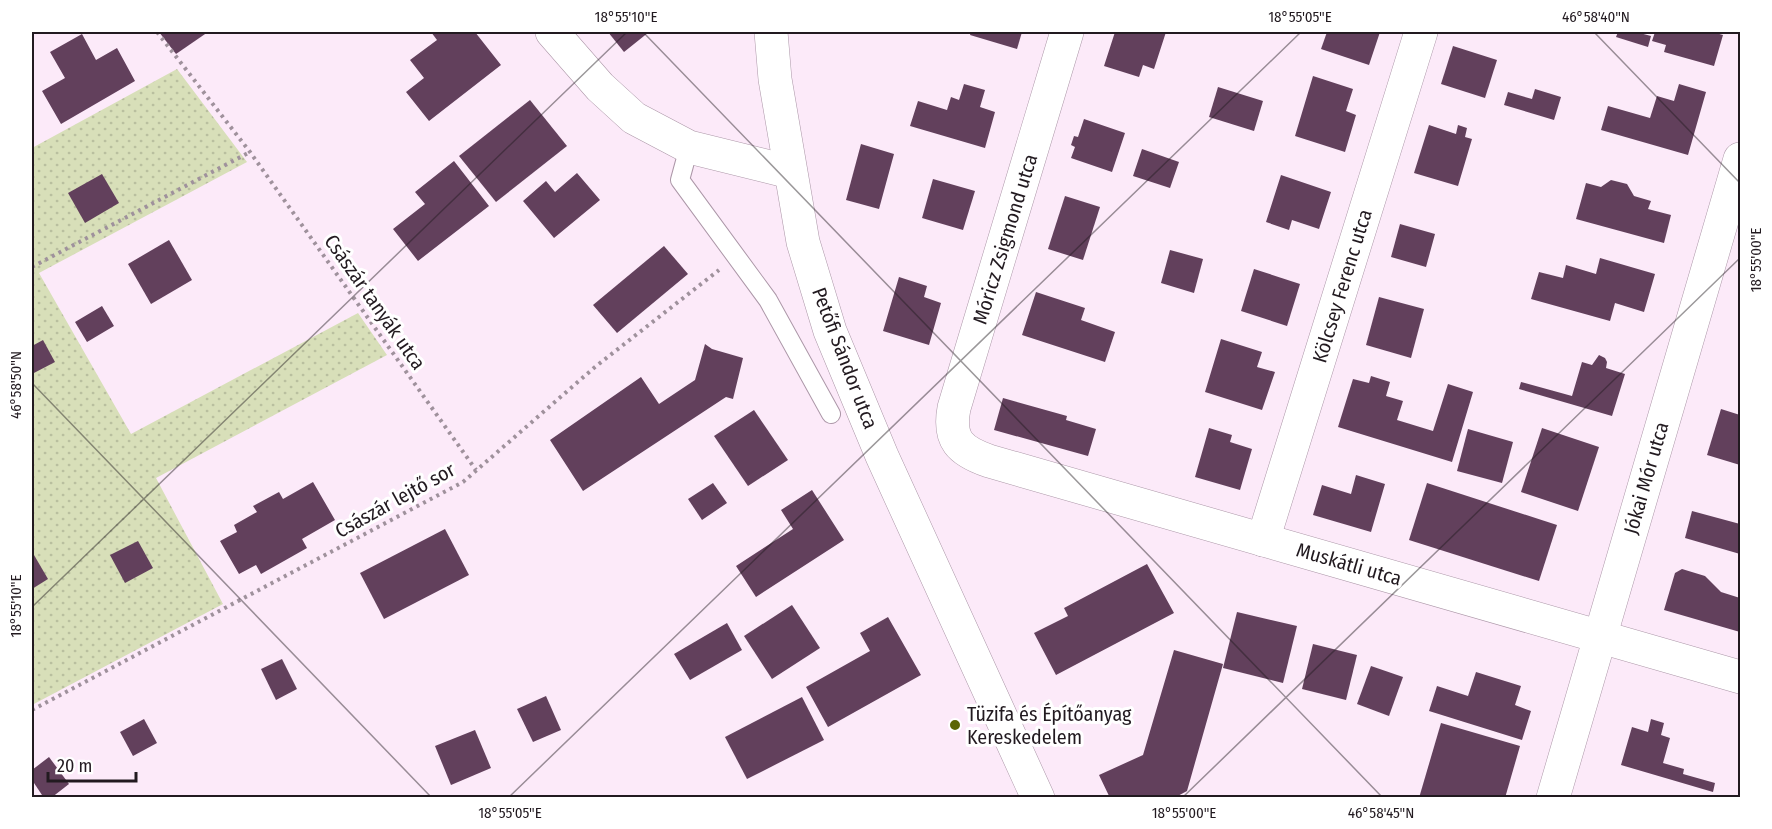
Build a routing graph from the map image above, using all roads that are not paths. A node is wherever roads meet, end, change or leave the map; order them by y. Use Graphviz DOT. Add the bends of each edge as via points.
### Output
graph roads {
  1 [pos="552,32"];
  2 [pos="771,32"];
  3 [pos="1067,32"];
  4 [pos="1421,32"];
  5 [pos="688,147"];
  6 [pos="1740,159"];
  7 [pos="790,172"];
  8 [pos="831,414"];
  9 [pos="960,446"];
  10 [pos="1263,540"];
  11 [pos="1599,636"];
  12 [pos="1740,677"];
  13 [pos="1038,798"];
  14 [pos="1553,798"];
  1 -- 5 [label="street" via="600,87 634,118"];
  2 -- 7 [label="street, Petőfi Sándor utca"];
  3 -- 9 [label="street, Móricz Zsigmond utca" via="954,408 951,424"];
  4 -- 10 [label="street, Kölcsey Ferenc utca"];
  5 -- 7 [label="street"];
  5 -- 8 [label="lane" via="680,180 768,300"];
  6 -- 11 [label="street, Jókai Mór utca"];
  7 -- 13 [label="street, Petőfi Sándor utca" via="803,242 830,331 882,456"];
  9 -- 10 [label="street, Muskátli utca" via="989,461"];
  10 -- 11 [label="street, Muskátli utca"];
  11 -- 12 [label="street, Muskátli utca"];
  11 -- 14 [label="street, Jókai Mór utca"];
}
